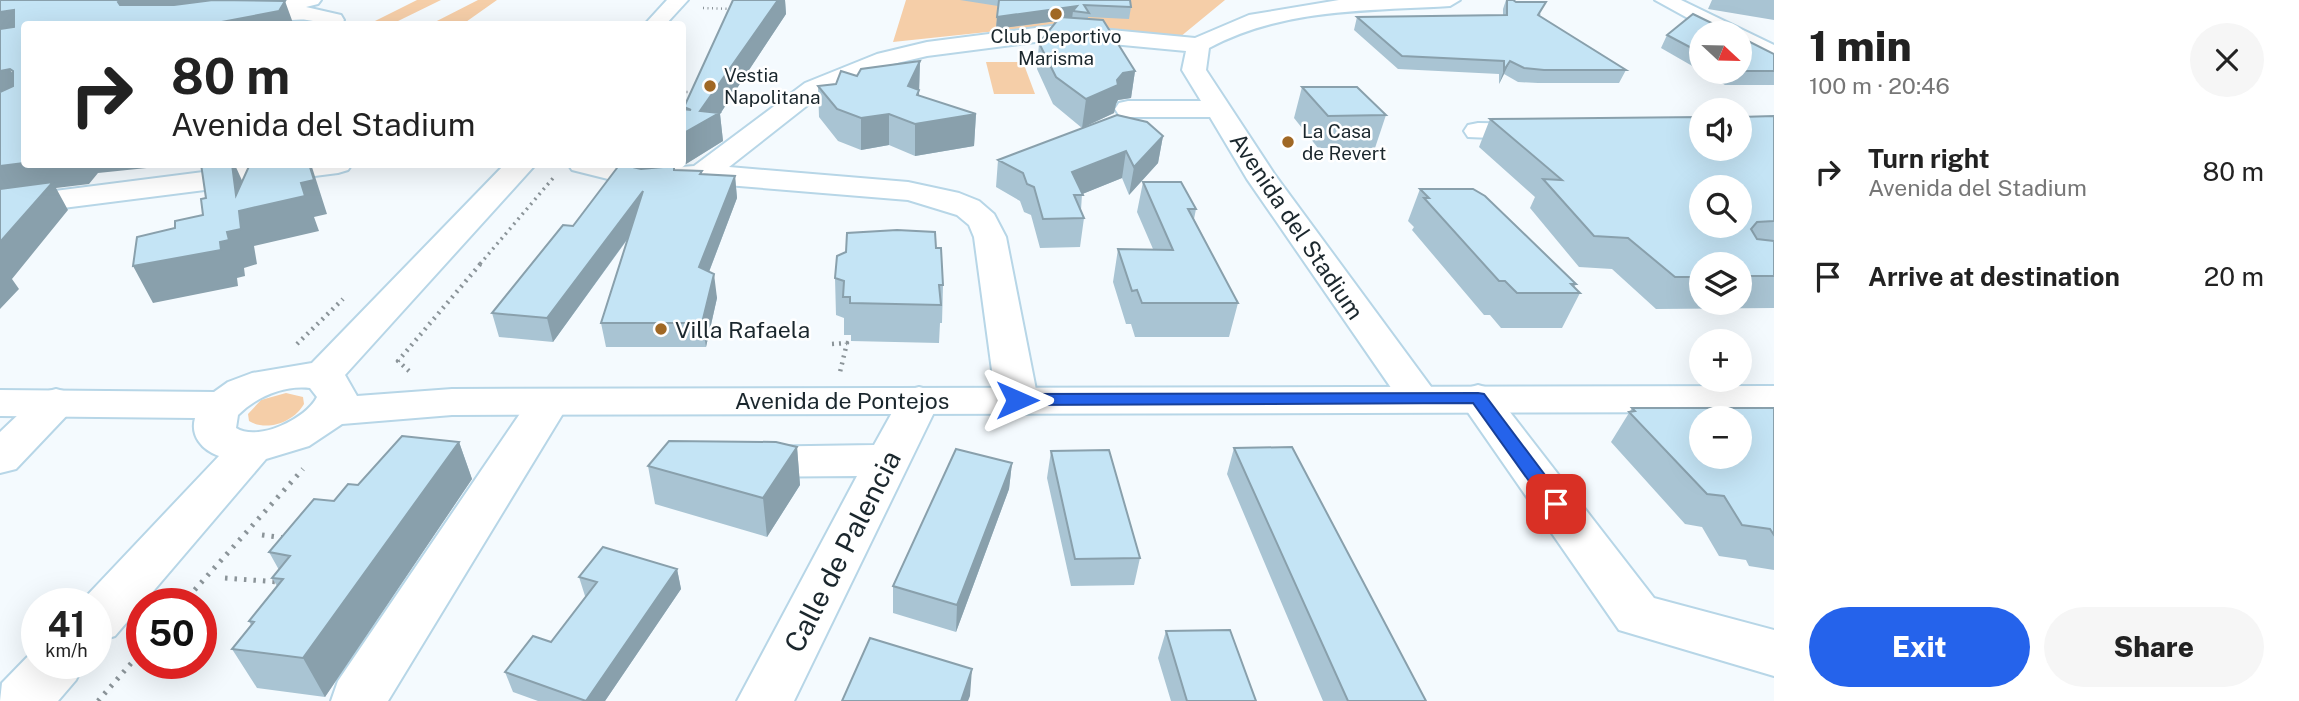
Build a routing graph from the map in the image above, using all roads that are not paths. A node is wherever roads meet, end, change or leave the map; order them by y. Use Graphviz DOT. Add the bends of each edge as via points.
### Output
graph roads {
  1 [pos="311,0"];
  2 [pos="678,0"];
  3 [pos="1450,0"];
  4 [pos="1665,0"];
  5 [pos="1262,7"];
  6 [pos="162,21"];
  7 [pos="242,21"];
  8 [pos="332,21"];
  9 [pos="658,21"];
  10 [pos="1708,21"];
  11 [pos="1752,43"];
  12 [pos="1198,45"];
  13 [pos="1774,54"];
  14 [pos="1128,109"];
  15 [pos="1219,109"];
  16 [pos="1478,131"];
  17 [pos="1562,132"];
  18 [pos="124,168"];
  19 [pos="305,168"];
  20 [pos="519,168"];
  21 [pos="599,168"];
  22 [pos="702,174"];
  23 [pos="85,195"];
  24 [pos="0,206"];
  25 [pos="326,394"];
  26 [pos="1419,398"];
  27 [pos="1478,398"];
  28 [pos="1774,399"];
  29 [pos="919,400"];
  30 [pos="1017,400"];
  31 [pos="56,402"];
  32 [pos="549,402"];
  33 [pos="0,403"];
  34 [pos="225,405"];
  35 [pos="253,446"];
  36 [pos="0,458"];
  37 [pos="889,460"];
  38 [pos="709,462"];
  39 [pos="112,603"];
  40 [pos="1774,653"];
  41 [pos="42,679"];
  42 [pos="358,699"];
  43 [pos="22,701"];
  44 [pos="765,701"];
  1 -- 6 [label="street"];
  2 -- 9 [label="street"];
  3 -- 5 [label="street"];
  4 -- 10 [label="street"];
  5 -- 12 [label="street"];
  7 -- 8 [label="street" via="289,13"];
  11 -- 13 [label="street"];
  12 -- 15 [label="street, Avenida del Stadium" via="1194,70"];
  12 -- 22 [label="street" via="1059,32 885,59 814,88"];
  14 -- 15 [label="street"];
  15 -- 26 [label="street, Avenida del Stadium" via="1262,179"];
  16 -- 17 [label="street"];
  18 -- 23 [label="street"];
  19 -- 23 [label="street"];
  20 -- 25 [label="street"];
  21 -- 22 [label="street" via="644,179"];
  22 -- 30 [label="street" via="887,188 926,194 968,208 983,221 990,237"];
  23 -- 24 [label="street"];
  25 -- 32 [label="street, Avenida de Pontejos" via="429,402"];
  25 -- 34 [label="street, Avenida de Pontejos" via="304,375 255,386"];
  25 -- 35 [label="street" via="316,425 295,436"];
  26 -- 27 [label="street, Avenida de Pontejos"];
  26 -- 30 [label="street, Avenida de Pontejos"];
  27 -- 28 [label="street, Avenida de Pontejos"];
  27 -- 40 [label="street" via="1637,615"];
  29 -- 30 [label="street, Avenida de Pontejos"];
  29 -- 32 [label="street, Avenida de Pontejos"];
  29 -- 37 [label="street, Calle de Palencia"];
  31 -- 33 [label="street"];
  31 -- 34 [label="street"];
  31 -- 36 [label="street"];
  32 -- 42 [label="street"];
  34 -- 35 [label="street" via="214,425 217,436 228,444"];
  35 -- 39 [label="street"];
  37 -- 38 [label="street"];
  37 -- 44 [label="street, Calle de Palencia"];
  41 -- 43 [label="street"];
}
